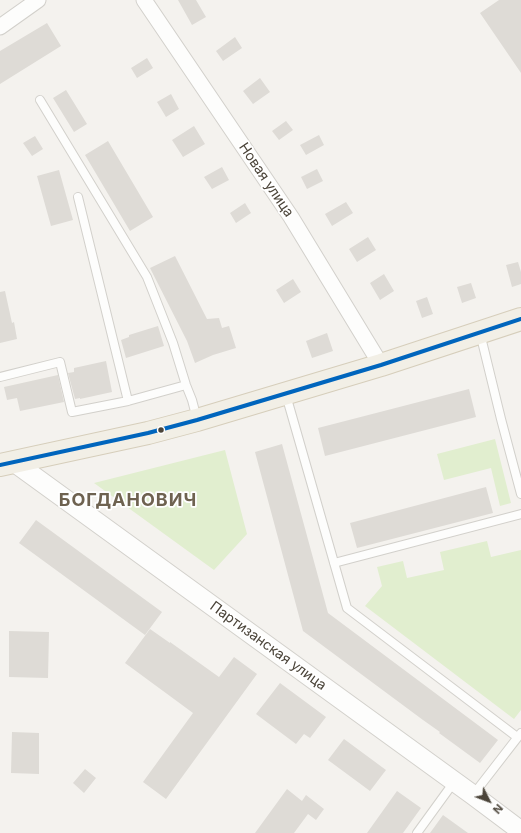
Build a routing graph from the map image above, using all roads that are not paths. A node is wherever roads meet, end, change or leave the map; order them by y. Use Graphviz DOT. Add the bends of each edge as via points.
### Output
graph roads {
  1 [pos="38,0"];
  2 [pos="144,0"];
  3 [pos="0,27"];
  4 [pos="40,100"];
  5 [pos="78,197"];
  6 [pos="521,319"];
  7 [pos="479,332"];
  8 [pos="381,365"];
  9 [pos="0,376"];
  10 [pos="186,385"];
  11 [pos="286,394"];
  12 [pos="128,401"];
  13 [pos="197,420"];
  14 [pos="7,464"];
  15 [pos="521,494"];
  16 [pos="521,514"];
  17 [pos="334,563"];
  18 [pos="519,735"];
  19 [pos="454,782"];
  20 [pos="473,795"];
  21 [pos="521,831"];
  22 [pos="417,833"];
  1 -- 3 [label="street"];
  2 -- 8 [label="street, Новая улица" via="291,217"];
  4 -- 10 [label="lane" via="147,277 173,343"];
  5 -- 12 [label="lane"];
  6 -- 7 [label="main road"];
  7 -- 8 [label="main road"];
  7 -- 15 [label="lane"];
  8 -- 11 [label="main road"];
  9 -- 12 [label="lane" via="60,362 72,412"];
  10 -- 12 [label="lane"];
  10 -- 13 [label="lane"];
  11 -- 13 [label="main road"];
  11 -- 17 [label="lane"];
  13 -- 14 [label="main road"];
  14 -- 19 [label="street, Партизанская улица"];
  16 -- 17 [label="lane"];
  17 -- 18 [label="lane" via="347,608"];
  18 -- 20 [label="lane"];
  19 -- 20 [label="street, Партизанская улица"];
  19 -- 22 [label="lane"];
  20 -- 21 [label="street, Партизанская улица"];
}
